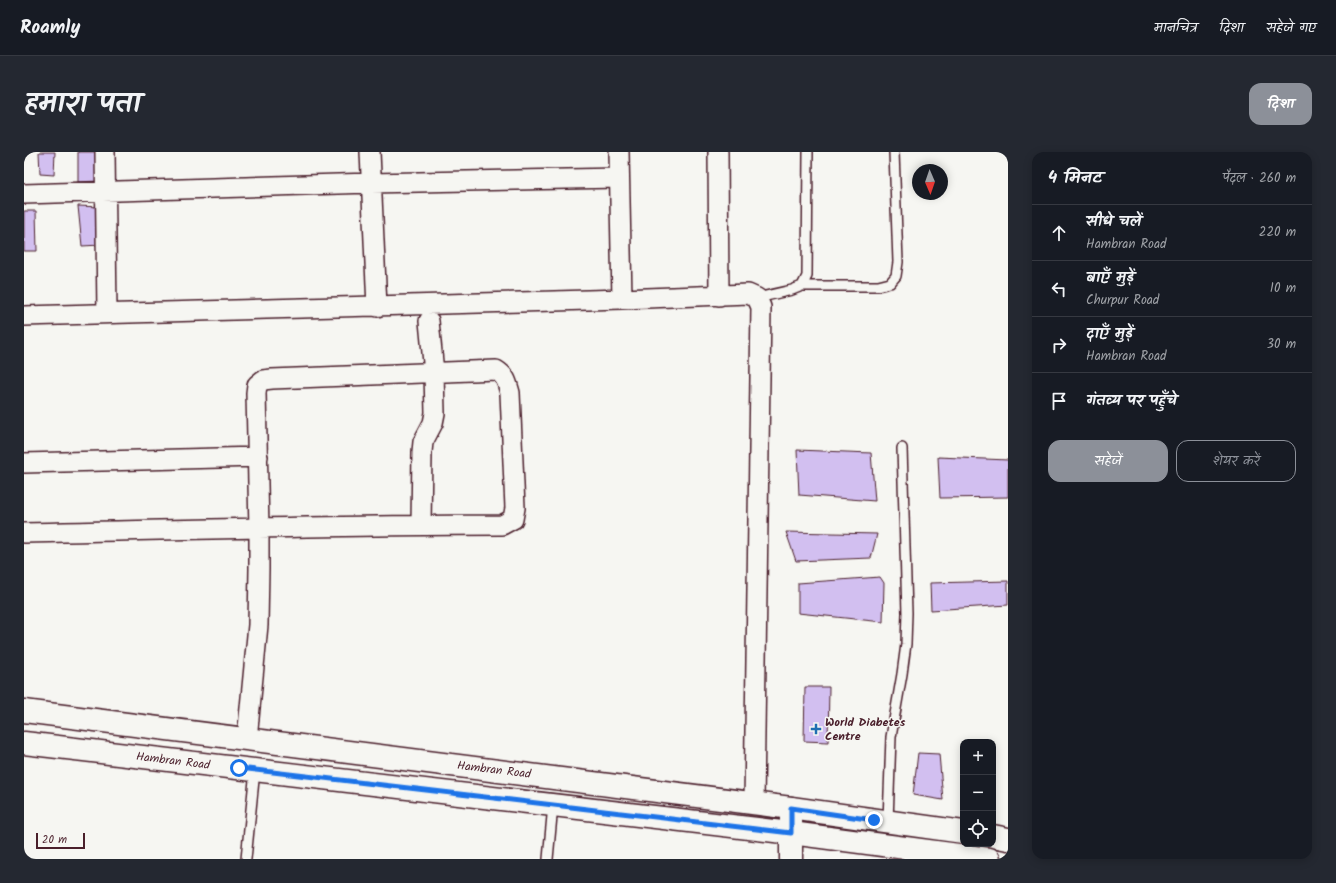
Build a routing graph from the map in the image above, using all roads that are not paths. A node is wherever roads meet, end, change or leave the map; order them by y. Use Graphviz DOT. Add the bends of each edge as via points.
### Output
graph roads {
  1 [pos="105,152"];
  2 [pos="370,152"];
  3 [pos="619,152"];
  4 [pos="718,152"];
  5 [pos="808,152"];
  6 [pos="894,152"];
  7 [pos="619,178"];
  8 [pos="371,183"];
  9 [pos="106,192"];
  10 [pos="24,194"];
  11 [pos="802,286"];
  12 [pos="719,296"];
  13 [pos="757,298"];
  14 [pos="622,299"];
  15 [pos="377,307"];
  16 [pos="107,313"];
  17 [pos="24,316"];
  18 [pos="429,321"];
  19 [pos="434,373"];
  20 [pos="902,448"];
  21 [pos="258,458"];
  22 [pos="24,463"];
  23 [pos="421,525"];
  24 [pos="259,529"];
  25 [pos="24,533"];
  26 [pos="24,711"];
  27 [pos="247,739"];
  28 [pos="24,743"];
  29 [pos="255,770"];
  30 [pos="754,803"];
  31 [pos="553,805"];
  32 [pos="791,808"];
  33 [pos="888,822"];
  34 [pos="960,832"];
  35 [pos="791,833"];
  36 [pos="996,837"];
  37 [pos="1008,839"];
  38 [pos="246,859"];
  39 [pos="548,859"];
  40 [pos="791,859"];
  41 [pos="989,859"];
  1 -- 9 [label="street"];
  2 -- 8 [label="street"];
  3 -- 7 [label="street"];
  4 -- 12 [label="street"];
  5 -- 11 [label="lane" via="808,260 807,276"];
  6 -- 11 [label="lane" via="898,262 896,276 890,283 878,286"];
  7 -- 8 [label="street"];
  7 -- 14 [label="street"];
  8 -- 9 [label="street"];
  8 -- 15 [label="street"];
  9 -- 10 [label="street"];
  9 -- 16 [label="street"];
  11 -- 13 [label="lane"];
  12 -- 13 [label="street" via="748,294"];
  12 -- 14 [label="street"];
  13 -- 30 [label="street" via="761,307"];
  14 -- 15 [label="street"];
  15 -- 16 [label="street"];
  16 -- 17 [label="street"];
  18 -- 19 [label="street"];
  19 -- 21 [label="street" via="263,380 257,385 256,393"];
  19 -- 23 [label="street" via="435,413 423,442 422,452"];
  19 -- 23 [label="street" via="496,370 504,375 510,393 515,508 513,519 502,525"];
  20 -- 33 [label="lane" via="906,644 891,737"];
  21 -- 22 [label="street"];
  21 -- 24 [label="street"];
  23 -- 24 [label="street"];
  24 -- 25 [label="street"];
  24 -- 27 [label="street" via="258,625"];
  26 -- 27 [label="main road, Hambran Road"];
  27 -- 30 [label="main road, Hambran Road"];
  28 -- 29 [label="main road, Hambran Road"];
  29 -- 31 [label="main road, Hambran Road"];
  29 -- 38 [label="lane"];
  30 -- 32 [label="main road, Hambran Road"];
  31 -- 35 [label="main road, Hambran Road"];
  31 -- 39 [label="lane"];
  32 -- 33 [label="main road, Hambran Road"];
  32 -- 35 [label="main road"];
  33 -- 34 [label="main road, Hambran Road"];
  35 -- 40 [label="main road"];
  35 -- 41 [label="main road, Hambran Road"];
  36 -- 37 [label="main road"];
}
